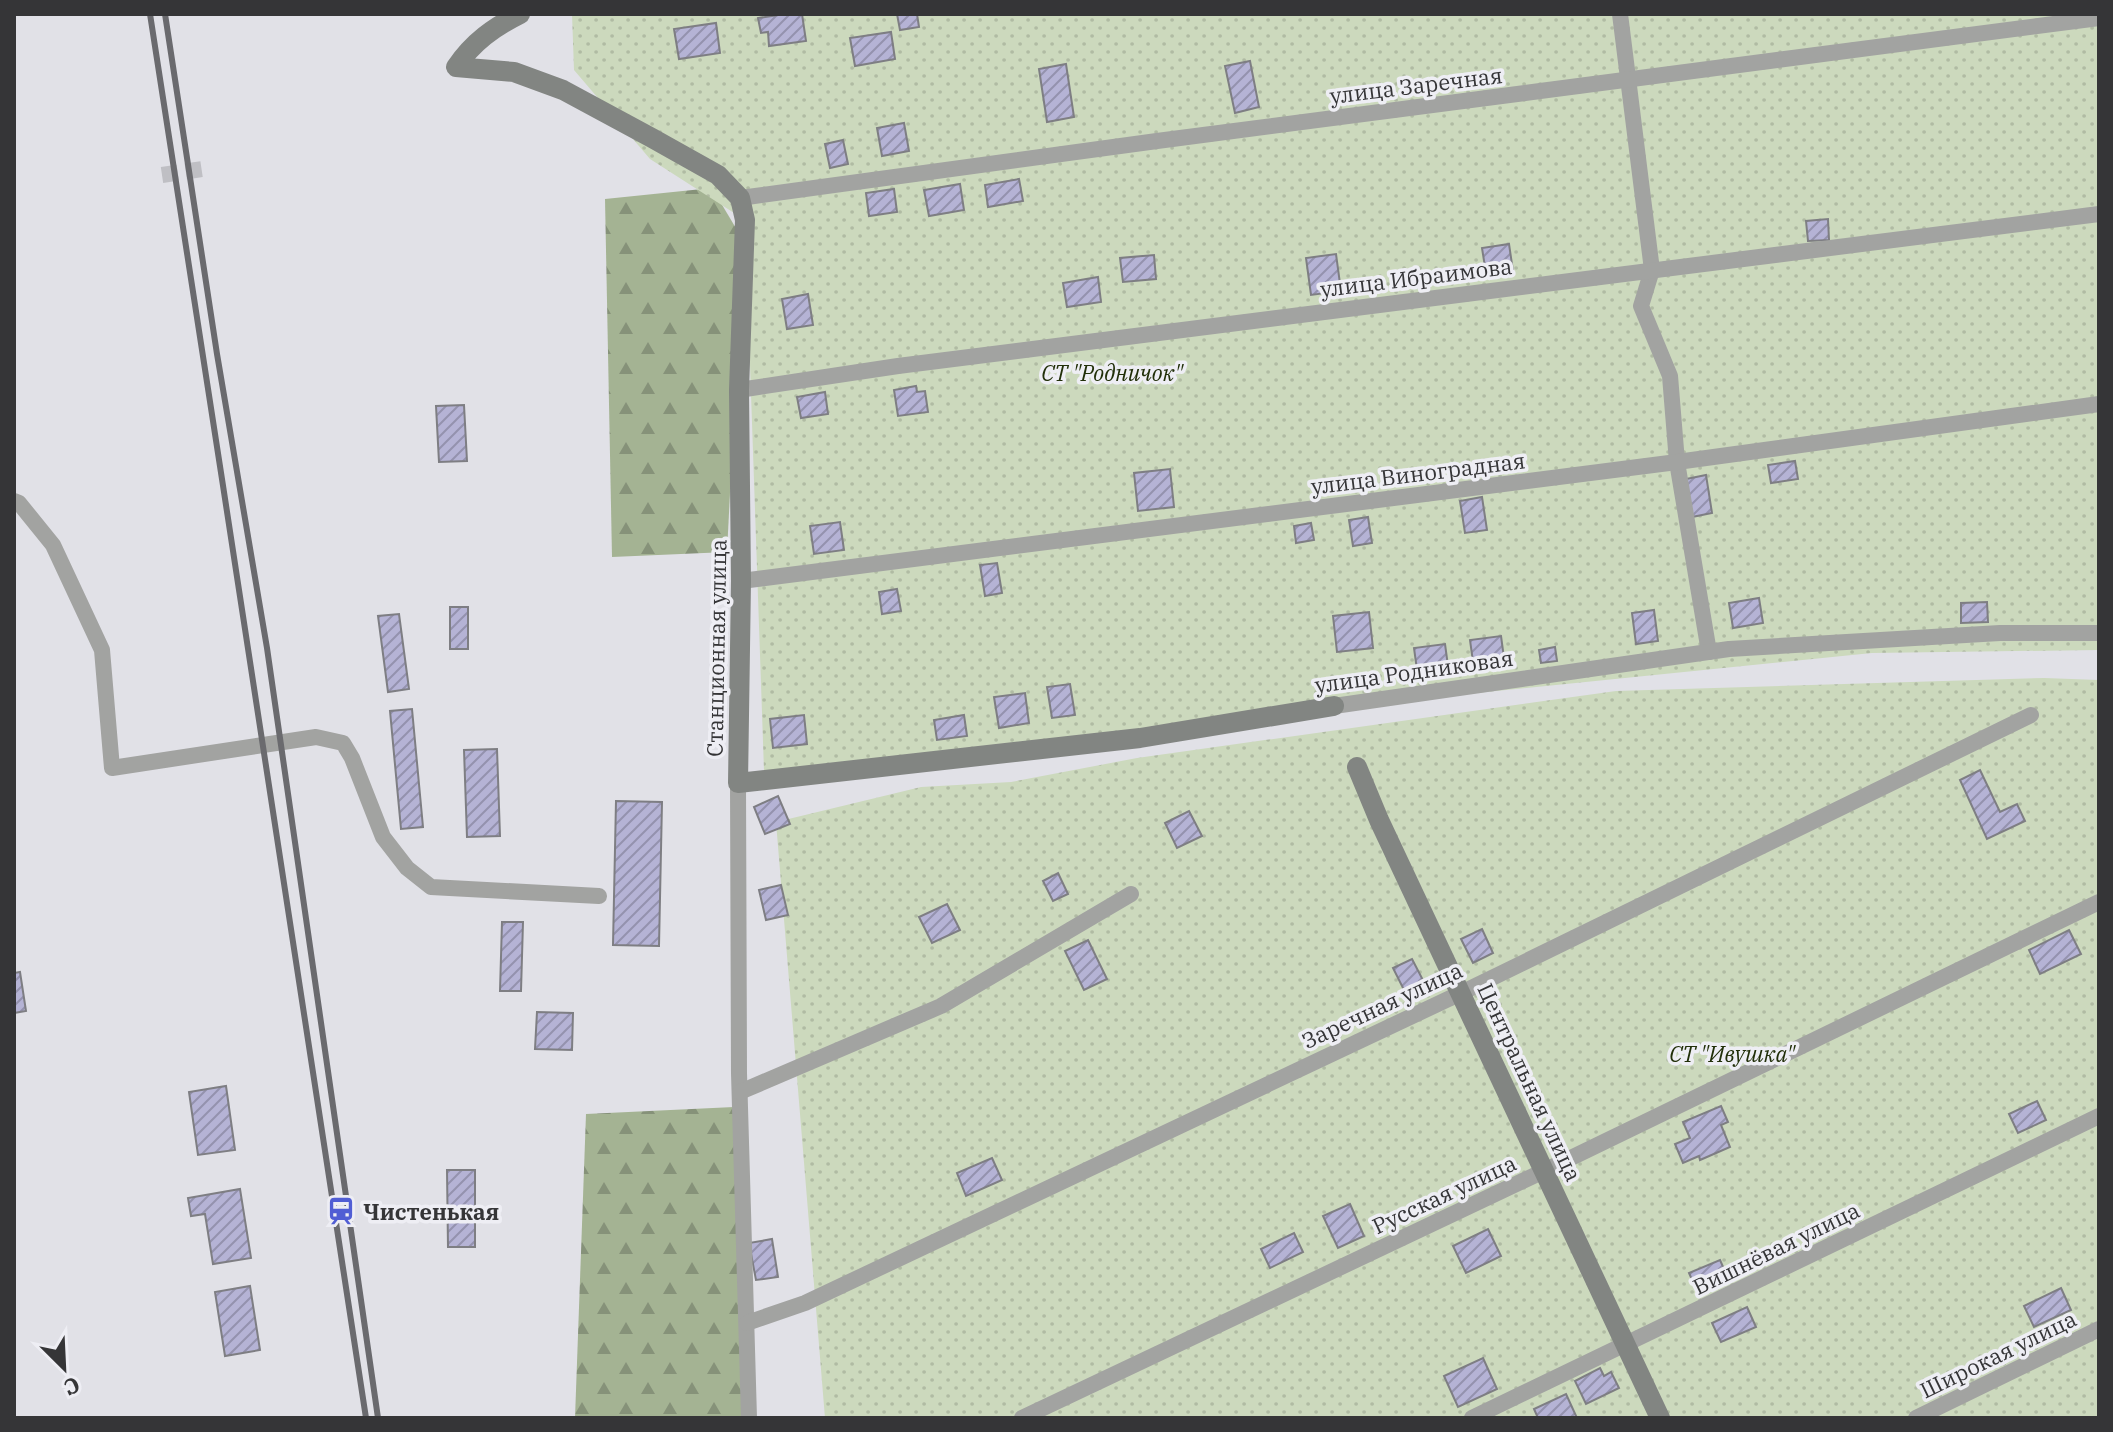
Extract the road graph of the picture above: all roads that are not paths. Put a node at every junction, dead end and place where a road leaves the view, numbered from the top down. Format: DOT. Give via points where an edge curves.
graph roads {
  1 [pos="520,14"];
  2 [pos="1620,14"];
  3 [pos="2099,18"];
  4 [pos="1627,80"];
  5 [pos="740,198"];
  6 [pos="2099,214"];
  7 [pos="1652,270"];
  8 [pos="739,390"];
  9 [pos="2099,404"];
  10 [pos="1677,462"];
  11 [pos="14,501"];
  12 [pos="741,581"];
  13 [pos="2099,633"];
  14 [pos="1709,652"];
  15 [pos="1334,706"];
  16 [pos="2031,715"];
  17 [pos="1357,767"];
  18 [pos="738,783"];
  19 [pos="1131,894"];
  20 [pos="599,896"];
  21 [pos="2099,902"];
  22 [pos="1461,993"];
  23 [pos="740,1092"];
  24 [pos="2099,1116"];
  25 [pos="1546,1170"];
  26 [pos="747,1323"];
  27 [pos="2099,1329"];
  28 [pos="1626,1346"];
  29 [pos="749,1418"];
  30 [pos="1022,1418"];
  31 [pos="1472,1418"];
  32 [pos="1660,1418"];
  33 [pos="1916,1418"];
  1 -- 5 [label="street" via="496,25 456,67 514,72 563,90 718,175"];
  2 -- 4 [label="street"];
  3 -- 4 [label="street, улица Заречная"];
  4 -- 5 [label="street, улица Заречная"];
  4 -- 7 [label="street"];
  5 -- 8 [label="street, Станционная улица" via="745,220"];
  6 -- 7 [label="street, улица Ибраимова"];
  7 -- 8 [label="street, улица Ибраимова"];
  7 -- 10 [label="street" via="1641,306 1670,376"];
  8 -- 12 [label="street, Станционная улица"];
  9 -- 10 [label="street, улица Виноградная"];
  10 -- 12 [label="street, улица Виноградная"];
  10 -- 14 [label="street"];
  11 -- 20 [label="street" via="53,545 102,650 112,768 316,737 343,743 383,837 407,868 431,887"];
  12 -- 18 [label="street, Станционная улица"];
  13 -- 14 [label="street, улица Родниковая" via="2000,633"];
  14 -- 15 [label="street, улица Родниковая"];
  15 -- 18 [label="street, улица Родниковая" via="1140,738"];
  16 -- 22 [label="street, Заречная улица"];
  17 -- 22 [label="street, Центральная улица"];
  18 -- 23 [label="street, Станционная улица"];
  19 -- 23 [label="street" via="941,1006"];
  21 -- 25 [label="street, Русская улица"];
  22 -- 25 [label="street, Центральная улица"];
  22 -- 26 [label="street, Заречная улица" via="805,1303"];
  23 -- 26 [label="street, Станционная улица"];
  24 -- 28 [label="street, Вишнёвая улица"];
  25 -- 28 [label="street, Центральная улица"];
  25 -- 30 [label="street, Русская улица"];
  26 -- 29 [label="street, Станционная улица"];
  27 -- 33 [label="street, Широкая улица"];
  28 -- 31 [label="street, Вишнёвая улица"];
  28 -- 32 [label="street, Центральная улица"];
}
